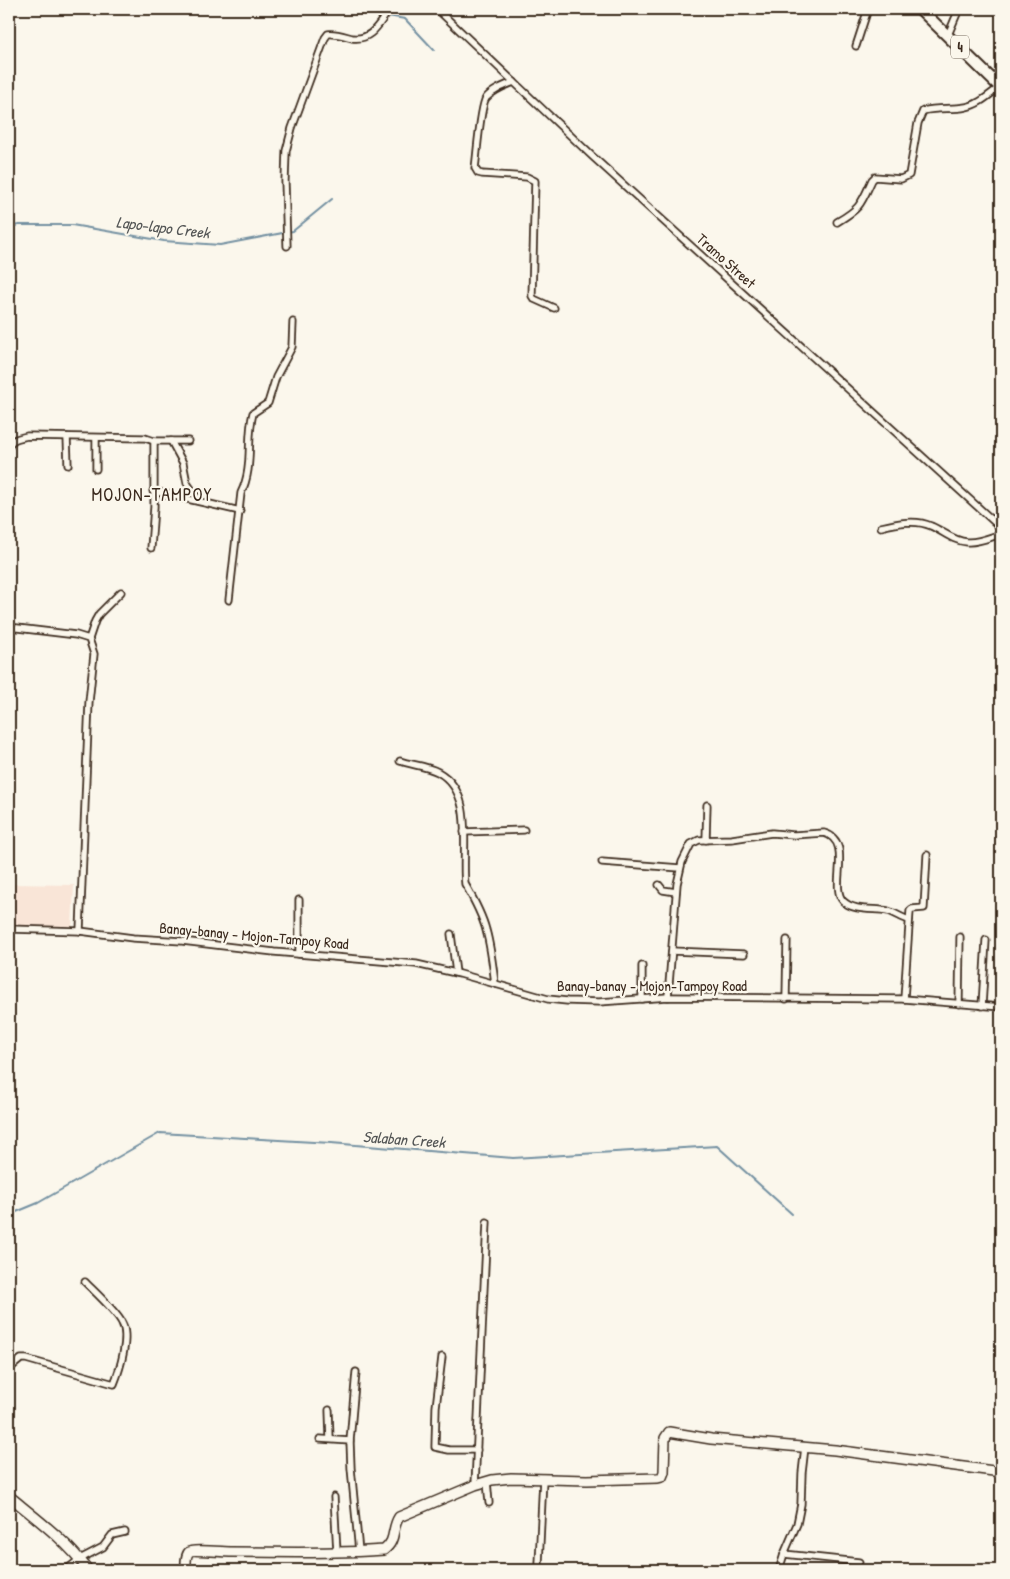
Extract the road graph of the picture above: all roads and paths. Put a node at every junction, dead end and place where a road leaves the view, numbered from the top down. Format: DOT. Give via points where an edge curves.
graph roads {
  1 [pos="390,9"];
  2 [pos="437,9"];
  3 [pos="868,9"];
  4 [pos="920,9"];
  5 [pos="959,9"];
  6 [pos="948,35"];
  7 [pos="856,46"];
  8 [pos="514,82"];
  9 [pos="1000,87"];
  10 [pos="837,222"];
  11 [pos="287,246"];
  12 [pos="554,308"];
  13 [pos="293,322"];
  14 [pos="67,437"];
  15 [pos="96,438"];
  16 [pos="154,441"];
  17 [pos="172,441"];
  18 [pos="188,441"];
  19 [pos="9,442"];
  20 [pos="68,465"];
  21 [pos="96,468"];
  22 [pos="153,491"];
  23 [pos="197,497"];
  24 [pos="240,511"];
  25 [pos="881,527"];
  26 [pos="1001,528"];
  27 [pos="1001,534"];
  28 [pos="151,548"];
  29 [pos="121,592"];
  30 [pos="229,600"];
  31 [pos="9,627"];
  32 [pos="89,639"];
  33 [pos="400,761"];
  34 [pos="707,805"];
  35 [pos="524,830"];
  36 [pos="464,832"];
  37 [pos="706,840"];
  38 [pos="927,855"];
  39 [pos="602,862"];
  40 [pos="680,868"];
  41 [pos="659,885"];
  42 [pos="676,892"];
  43 [pos="299,900"];
  44 [pos="909,920"];
  45 [pos="9,929"];
  46 [pos="80,931"];
  47 [pos="451,934"];
  48 [pos="960,938"];
  49 [pos="787,940"];
  50 [pos="986,940"];
  51 [pos="672,951"];
  52 [pos="299,954"];
  53 [pos="744,954"];
  54 [pos="642,966"];
  55 [pos="456,973"];
  56 [pos="496,984"];
  57 [pos="668,996"];
  58 [pos="642,999"];
  59 [pos="786,999"];
  60 [pos="904,999"];
  61 [pos="959,1004"];
  62 [pos="982,1006"];
  63 [pos="1001,1007"];
  64 [pos="487,1222"];
  65 [pos="85,1282"];
  66 [pos="442,1357"];
  67 [pos="9,1369"];
  68 [pos="356,1372"];
  69 [pos="329,1410"];
  70 [pos="320,1439"];
  71 [pos="330,1440"];
  72 [pos="350,1441"];
  73 [pos="805,1447"];
  74 [pos="477,1450"];
  75 [pos="1001,1472"];
  76 [pos="543,1478"];
  77 [pos="488,1481"];
  78 [pos="475,1485"];
  79 [pos="9,1496"];
  80 [pos="334,1498"];
  81 [pos="489,1503"];
  82 [pos="125,1532"];
  83 [pos="337,1552"];
  84 [pos="360,1552"];
  85 [pos="784,1554"];
  86 [pos="80,1559"];
  87 [pos="860,1562"];
  88 [pos="66,1570"];
  89 [pos="88,1570"];
  90 [pos="186,1570"];
  91 [pos="540,1570"];
  92 [pos="779,1570"];
  1 -- 11 [label="street" via="370,35 354,38 328,34 325,38 286,151"];
  2 -- 8 [label="street, Tramo Street"];
  3 -- 7 [label="street"];
  4 -- 6 [label="highway, 4"];
  5 -- 6 [label="street"];
  6 -- 9 [label="highway, 4"];
  8 -- 12 [label="street" via="486,98 475,168 482,174 527,177 535,181 532,296"];
  8 -- 26 [label="street, Tramo Street"];
  9 -- 10 [label="street" via="968,107 923,111 908,175 901,179 875,177 860,205"];
  13 -- 24 [label="street" via="292,347 276,377 268,403 254,413 252,420 247,482 241,494"];
  14 -- 15 [label="street"];
  14 -- 19 [label="street" via="27,436"];
  14 -- 20 [label="street"];
  15 -- 16 [label="street" via="145,438"];
  15 -- 21 [label="street"];
  16 -- 17 [label="street"];
  16 -- 22 [label="street"];
  17 -- 18 [label="street"];
  17 -- 23 [label="street" via="183,463 187,483"];
  22 -- 24 [label="street"];
  22 -- 28 [label="street"];
  24 -- 30 [label="street"];
  25 -- 27 [label="street" via="920,523 966,542"];
  29 -- 32 [label="street" via="95,621"];
  31 -- 32 [label="street" via="63,632"];
  32 -- 46 [label="street" via="94,654 89,702"];
  33 -- 36 [label="street" via="436,771 447,778 461,801"];
  34 -- 37 [label="street"];
  35 -- 36 [label="street"];
  36 -- 56 [label="street" via="465,884 486,927"];
  37 -- 40 [label="street" via="691,844"];
  37 -- 44 [label="street" via="772,833 829,834 838,846 839,893 844,902 853,907 887,911"];
  38 -- 44 [label="street" via="924,908 911,910"];
  39 -- 40 [label="street"];
  40 -- 42 [label="street"];
  41 -- 42 [label="street" via="663,890"];
  42 -- 51 [label="street"];
  43 -- 52 [label="street"];
  44 -- 60 [label="street"];
  45 -- 46 [label="street, Banay-banay - Mojon-Tampoy Road"];
  46 -- 52 [label="street, Banay-banay - Mojon-Tampoy Road"];
  47 -- 55 [label="street"];
  48 -- 61 [label="street"];
  49 -- 59 [label="street"];
  50 -- 62 [label="street"];
  51 -- 53 [label="street"];
  51 -- 57 [label="street"];
  52 -- 55 [label="street, Banay-banay - Mojon-Tampoy Road" via="416,964"];
  54 -- 58 [label="street"];
  55 -- 56 [label="street, Banay-banay - Mojon-Tampoy Road"];
  56 -- 58 [label="street, Banay-banay - Mojon-Tampoy Road" via="567,1001"];
  57 -- 58 [label="street, Banay-banay - Mojon-Tampoy Road"];
  57 -- 59 [label="street, Banay-banay - Mojon-Tampoy Road"];
  59 -- 60 [label="street, Banay-banay - Mojon-Tampoy Road"];
  60 -- 61 [label="street, Banay-banay - Mojon-Tampoy Road"];
  61 -- 62 [label="street, Banay-banay - Mojon-Tampoy Road"];
  62 -- 63 [label="street, Banay-banay - Mojon-Tampoy Road"];
  64 -- 74 [label="street"];
  65 -- 67 [label="street" via="123,1323 123,1354 114,1384 26,1359 19,1360"];
  66 -- 74 [label="street" via="436,1407 436,1447"];
  68 -- 72 [label="street"];
  69 -- 71 [label="street"];
  70 -- 71 [label="street"];
  71 -- 72 [label="street"];
  72 -- 84 [label="street"];
  73 -- 75 [label="street"];
  73 -- 76 [label="street" via="669,1432 665,1438 662,1477"];
  73 -- 85 [label="street" via="801,1504"];
  74 -- 78 [label="street"];
  76 -- 77 [label="street"];
  76 -- 91 [label="street"];
  77 -- 78 [label="street"];
  77 -- 81 [label="street"];
  78 -- 84 [label="street" via="399,1518 393,1540 384,1550"];
  79 -- 86 [label="street" via="56,1534"];
  80 -- 83 [label="street"];
  82 -- 86 [label="street" via="112,1535 103,1547"];
  83 -- 84 [label="street"];
  83 -- 90 [label="street" via="192,1550 187,1556"];
  85 -- 87 [label="street"];
  85 -- 92 [label="street"];
  86 -- 88 [label="street"];
  86 -- 89 [label="street"];
}
